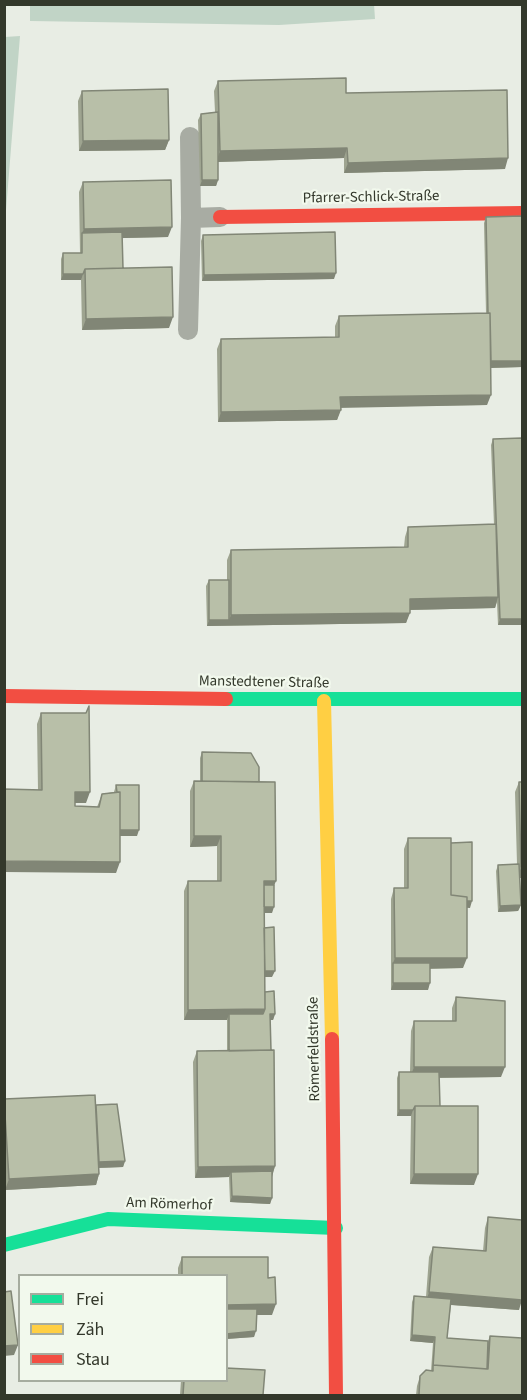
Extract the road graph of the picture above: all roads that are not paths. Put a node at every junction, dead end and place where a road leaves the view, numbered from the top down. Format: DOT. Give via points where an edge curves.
graph roads {
  1 [pos="190,137"];
  2 [pos="522,213"];
  3 [pos="219,217"];
  4 [pos="191,218"];
  5 [pos="188,330"];
  6 [pos="4,696"];
  7 [pos="522,699"];
  8 [pos="324,701"];
  9 [pos="336,1228"];
  10 [pos="4,1245"];
  11 [pos="336,1395"];
  1 -- 4 [label="lane"];
  2 -- 3 [label="street, Pfarrer-Schlick-Straße"];
  3 -- 4 [label="lane"];
  4 -- 5 [label="lane"];
  6 -- 8 [label="street, Manstedtener Straße"];
  7 -- 8 [label="street, Manstedtener Straße"];
  8 -- 9 [label="street, Römerfeldstraße"];
  9 -- 10 [label="street, Am Römerhof" via="108,1220"];
  9 -- 11 [label="street, Römerfeldstraße"];
}
